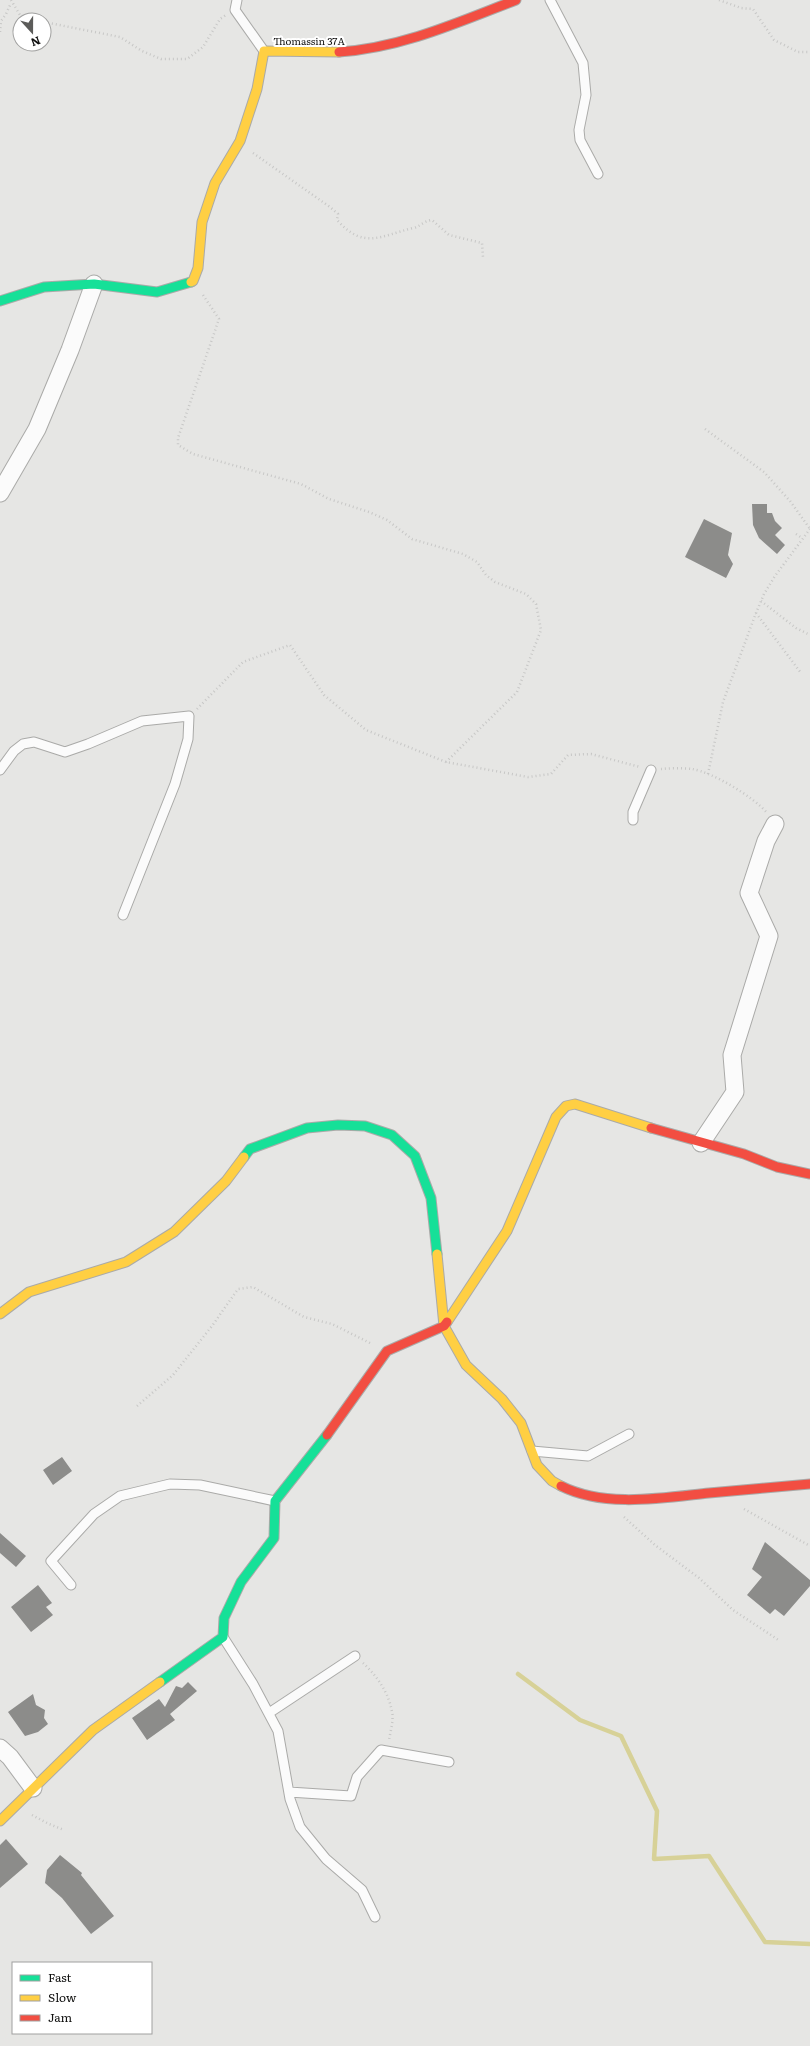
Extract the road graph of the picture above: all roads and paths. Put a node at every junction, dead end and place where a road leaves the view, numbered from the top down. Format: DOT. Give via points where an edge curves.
graph roads {
  1 [pos="237,0"];
  2 [pos="516,0"];
  3 [pos="550,0"];
  4 [pos="719,0"];
  5 [pos="11,1"];
  6 [pos="235,10"];
  7 [pos="18,12"];
  8 [pos="52,24"];
  9 [pos="0,32"];
  10 [pos="264,51"];
  11 [pos="810,52"];
  12 [pos="240,140"];
  13 [pos="598,174"];
  14 [pos="483,257"];
  15 [pos="193,281"];
  16 [pos="94,284"];
  17 [pos="0,301"];
  18 [pos="705,429"];
  19 [pos="0,494"];
  20 [pos="810,529"];
  21 [pos="796,534"];
  22 [pos="802,538"];
  23 [pos="761,600"];
  24 [pos="756,613"];
  25 [pos="810,635"];
  26 [pos="801,673"];
  27 [pos="189,716"];
  28 [pos="446,762"];
  29 [pos="0,770"];
  30 [pos="651,770"];
  31 [pos="708,774"];
  32 [pos="633,820"];
  33 [pos="776,824"];
  34 [pos="124,915"];
  35 [pos="701,1143"];
  36 [pos="810,1174"];
  37 [pos="0,1314"];
  38 [pos="444,1326"];
  39 [pos="387,1351"];
  40 [pos="137,1406"];
  41 [pos="629,1434"];
  42 [pos="531,1451"];
  43 [pos="810,1484"];
  44 [pos="611,1498"];
  45 [pos="275,1500"];
  46 [pos="740,1507"];
  47 [pos="810,1546"];
  48 [pos="71,1585"];
  49 [pos="222,1636"];
  50 [pos="780,1641"];
  51 [pos="355,1656"];
  52 [pos="269,1714"];
  53 [pos="0,1748"];
  54 [pos="396,1753"];
  55 [pos="449,1762"];
  56 [pos="33,1788"];
  57 [pos="289,1792"];
  58 [pos="19,1803"];
  59 [pos="0,1821"];
  60 [pos="64,1830"];
  61 [pos="375,1917"];
  1 -- 6 [label="lane"];
  2 -- 10 [label="street, Thomassin 37A" via="426,35 354,51"];
  3 -- 13 [label="lane" via="583,63 586,95 579,130 580,140"];
  4 -- 11 [label="path" via="741,8 753,9 774,40 798,52"];
  5 -- 7 [label="path"];
  5 -- 9 [label="path" via="1,21"];
  6 -- 8 [label="path" via="220,19 203,47 187,59 161,59 120,37"];
  6 -- 10 [label="lane"];
  10 -- 12 [label="street, Thomassin 37A" via="257,89"];
  12 -- 14 [label="path" via="248,150 330,207 338,214 337,220 343,227 362,239 385,237 432,220 449,235 482,243"];
  12 -- 15 [label="street, Thomassin 37A" via="215,183 202,222 198,268"];
  15 -- 16 [label="street" via="157,292"];
  15 -- 28 [label="path" via="219,319 178,438 178,446 193,454 301,484 329,499 369,512 387,520 412,539 463,554 478,562 486,575 495,582 526,594 536,604 541,630 517,692"];
  16 -- 17 [label="street" via="44,287"];
  16 -- 19 [label="street" via="37,429"];
  18 -- 20 [label="path" via="764,472 790,501"];
  20 -- 22 [label="path"];
  21 -- 22 [label="path"];
  22 -- 23 [label="path"];
  23 -- 24 [label="path"];
  23 -- 25 [label="path" via="796,628"];
  24 -- 26 [label="path"];
  24 -- 31 [label="path" via="723,702"];
  27 -- 28 [label="path" via="243,662 290,645 324,695 366,730"];
  27 -- 29 [label="lane" via="142,721 65,752 34,742 23,744 14,751"];
  27 -- 34 [label="lane" via="188,739 176,784"];
  28 -- 30 [label="path" via="528,777 551,774 568,755 591,754"];
  30 -- 31 [label="path" via="692,769"];
  30 -- 32 [label="lane" via="633,812"];
  31 -- 33 [label="path" via="759,804"];
  33 -- 35 [label="street" via="766,841 749,893 769,936 732,1055 735,1092"];
  35 -- 36 [label="street" via="744,1154 777,1167"];
  35 -- 38 [label="street" via="575,1104 566,1106 556,1117 507,1231"];
  37 -- 38 [label="street" via="29,1292 126,1262 174,1232 226,1181 250,1149 307,1128 338,1125 365,1126 392,1135 415,1156 431,1198"];
  38 -- 39 [label="street"];
  38 -- 42 [label="street" via="466,1365 502,1399 521,1423"];
  39 -- 40 [label="path" via="332,1324 304,1317 253,1287 238,1289 173,1375"];
  39 -- 45 [label="street" via="347,1409"];
  41 -- 42 [label="lane" via="588,1456"];
  42 -- 44 [label="street" via="537,1465 552,1481 574,1492"];
  43 -- 44 [label="street" via="649,1499"];
  44 -- 50 [label="path" via="627,1521 655,1545 699,1578 733,1610"];
  45 -- 48 [label="lane" via="200,1485 170,1484 120,1496 94,1514 51,1561"];
  45 -- 49 [label="street" via="274,1538 241,1582 224,1618"];
  46 -- 47 [label="path"];
  49 -- 52 [label="lane" via="254,1684"];
  49 -- 56 [label="street" via="93,1730"];
  51 -- 52 [label="lane"];
  51 -- 54 [label="path" via="374,1673 389,1700 393,1713 389,1743"];
  52 -- 57 [label="lane" via="278,1731"];
  53 -- 56 [label="street"];
  54 -- 55 [label="lane"];
  54 -- 57 [label="lane" via="381,1750 357,1777 351,1796"];
  56 -- 58 [label="street"];
  57 -- 61 [label="lane" via="300,1827 326,1859 362,1890"];
  58 -- 59 [label="street"];
  58 -- 60 [label="path" via="33,1815"];
}
